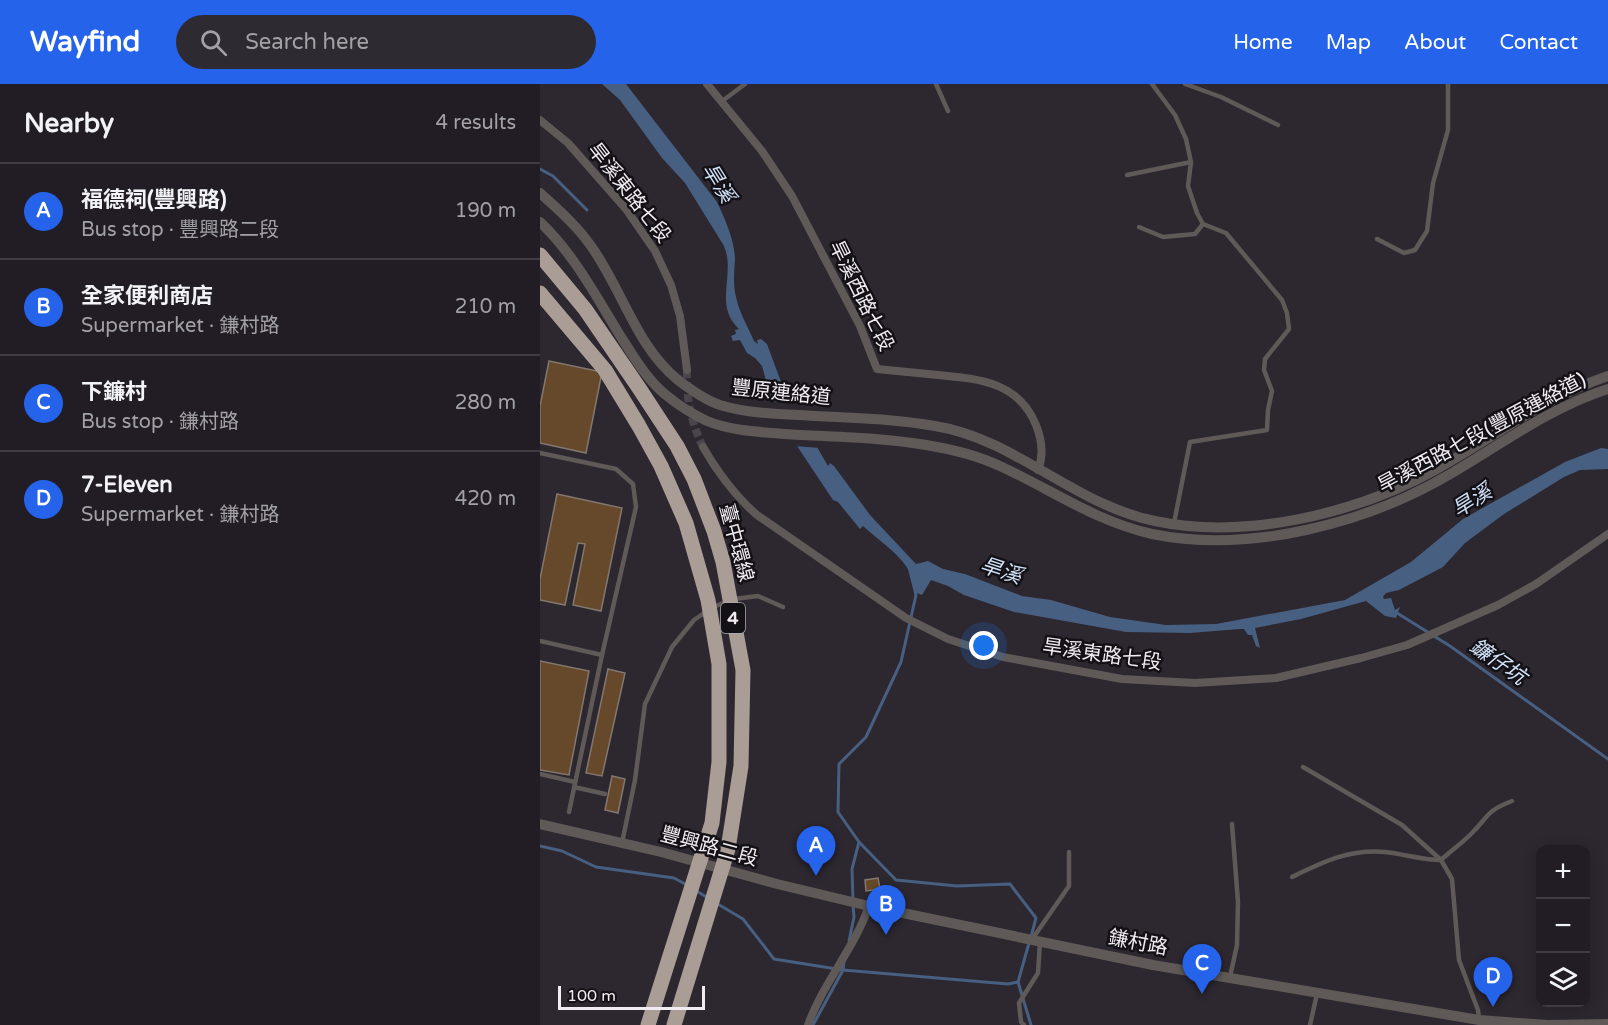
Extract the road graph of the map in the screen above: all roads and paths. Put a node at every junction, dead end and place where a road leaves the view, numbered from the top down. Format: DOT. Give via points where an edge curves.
graph roads {
  1 [pos="706,84"];
  2 [pos="745,84"];
  3 [pos="936,84"];
  4 [pos="1152,84"];
  5 [pos="1185,84"];
  6 [pos="1448,84"];
  7 [pos="721,102"];
  8 [pos="948,111"];
  9 [pos="540,120"];
  10 [pos="1278,125"];
  11 [pos="1191,162"];
  12 [pos="1127,175"];
  13 [pos="540,193"];
  14 [pos="540,222"];
  15 [pos="1203,224"];
  16 [pos="1139,227"];
  17 [pos="1377,239"];
  18 [pos="540,255"];
  19 [pos="540,293"];
  20 [pos="687,370"];
  21 [pos="1608,376"];
  22 [pos="1608,389"];
  23 [pos="703,447"];
  24 [pos="540,453"];
  25 [pos="1038,470"];
  26 [pos="1029,481"];
  27 [pos="1174,524"];
  28 [pos="1608,534"];
  29 [pos="783,607"];
  30 [pos="540,641"];
  31 [pos="602,655"];
  32 [pos="1303,767"];
  33 [pos="540,774"];
  34 [pos="574,785"];
  35 [pos="605,794"];
  36 [pos="1512,801"];
  37 [pos="568,812"];
  38 [pos="540,824"];
  39 [pos="1232,824"];
  40 [pos="622,843"];
  41 [pos="1069,852"];
  42 [pos="1441,860"];
  43 [pos="1292,877"];
  44 [pos="869,906"];
  45 [pos="1036,941"];
  46 [pos="1230,977"];
  47 [pos="1317,994"];
  48 [pos="1479,1020"];
  49 [pos="648,1025"];
  50 [pos="674,1025"];
  51 [pos="808,1025"];
  52 [pos="1024,1025"];
  53 [pos="1310,1025"];
  54 [pos="1608,1025"];
  1 -- 7 [label="street, 旱溪西路七段"];
  2 -- 7 [label="lane"];
  3 -- 8 [label="lane"];
  4 -- 11 [label="lane" via="1175,115"];
  5 -- 10 [label="lane"];
  6 -- 17 [label="lane" via="1448,130 1433,183 1426,231 1415,250 1404,253"];
  7 -- 25 [label="street, 旱溪西路七段" via="762,151 792,196 860,326 877,369 975,379 1006,390 1019,399 1037,428 1042,450"];
  9 -- 20 [label="street, 旱溪東路七段" via="568,143 626,209 655,251 680,316"];
  11 -- 12 [label="lane"];
  11 -- 15 [label="lane" via="1188,186"];
  13 -- 25 [label="street, 豐原連絡道" via="592,248 643,338 665,368 703,398 773,414 939,426 990,442"];
  14 -- 26 [label="street, 豐原連絡道" via="567,253 633,356 657,386 707,421 770,433 925,444 988,461"];
  15 -- 16 [label="lane" via="1195,234 1163,237"];
  15 -- 27 [label="lane" via="1226,233 1282,300 1289,329 1265,358 1264,370 1272,391 1267,430 1190,442"];
  18 -- 50 [label="highway, 臺中環線 / 4, bridge" via="585,309 677,446 694,479 723,562 741,659 741,766 728,849"];
  19 -- 49 [label="highway, 4, bridge" via="604,370 661,466 696,555 719,664 719,762 712,823"];
  21 -- 27 [label="street, 旱溪西路七段(豐原連絡道)" via="1555,398 1435,470 1355,504 1312,516 1251,525"];
  22 -- 26 [label="street, 旱溪西路七段(豐原連絡道)" via="1558,410 1416,493 1359,515 1284,534 1189,539 1150,534 1101,518"];
  23 -- 28 [label="street, 旱溪東路七段" via="723,480 757,515 906,618 948,639 1003,657 1122,679 1195,683 1276,678 1407,645 1498,605"];
  24 -- 31 [label="lane" via="616,470 633,484 636,507"];
  25 -- 27 [label="street, 旱溪西路七段(豐原連絡道)" via="1103,504 1141,518"];
  29 -- 40 [label="lane" via="758,596 736,598 694,620 672,647 645,704"];
  30 -- 31 [label="lane"];
  31 -- 34 [label="lane"];
  32 -- 42 [label="lane" via="1401,825"];
  33 -- 34 [label="lane"];
  34 -- 35 [label="lane"];
  34 -- 37 [label="lane"];
  36 -- 42 [label="lane" via="1487,814"];
  38 -- 40 [label="street, 豐興路二段"];
  39 -- 46 [label="lane" via="1238,902 1237,945"];
  40 -- 44 [label="street, 豐興路二段"];
  41 -- 45 [label="lane" via="1069,886"];
  42 -- 43 [label="lane" via="1385,852 1359,853 1329,859"];
  42 -- 48 [label="lane" via="1452,879 1459,960"];
  44 -- 45 [label="street, 鎌村路"];
  44 -- 51 [label="street" via="861,930"];
  45 -- 46 [label="street, 鎌村路"];
  45 -- 52 [label="lane" via="1038,973 1019,1004"];
  46 -- 47 [label="street, 鎌村路"];
  47 -- 48 [label="street, 鎌村路"];
  47 -- 53 [label="lane"];
  48 -- 54 [label="street, 鎌村路"];
}
